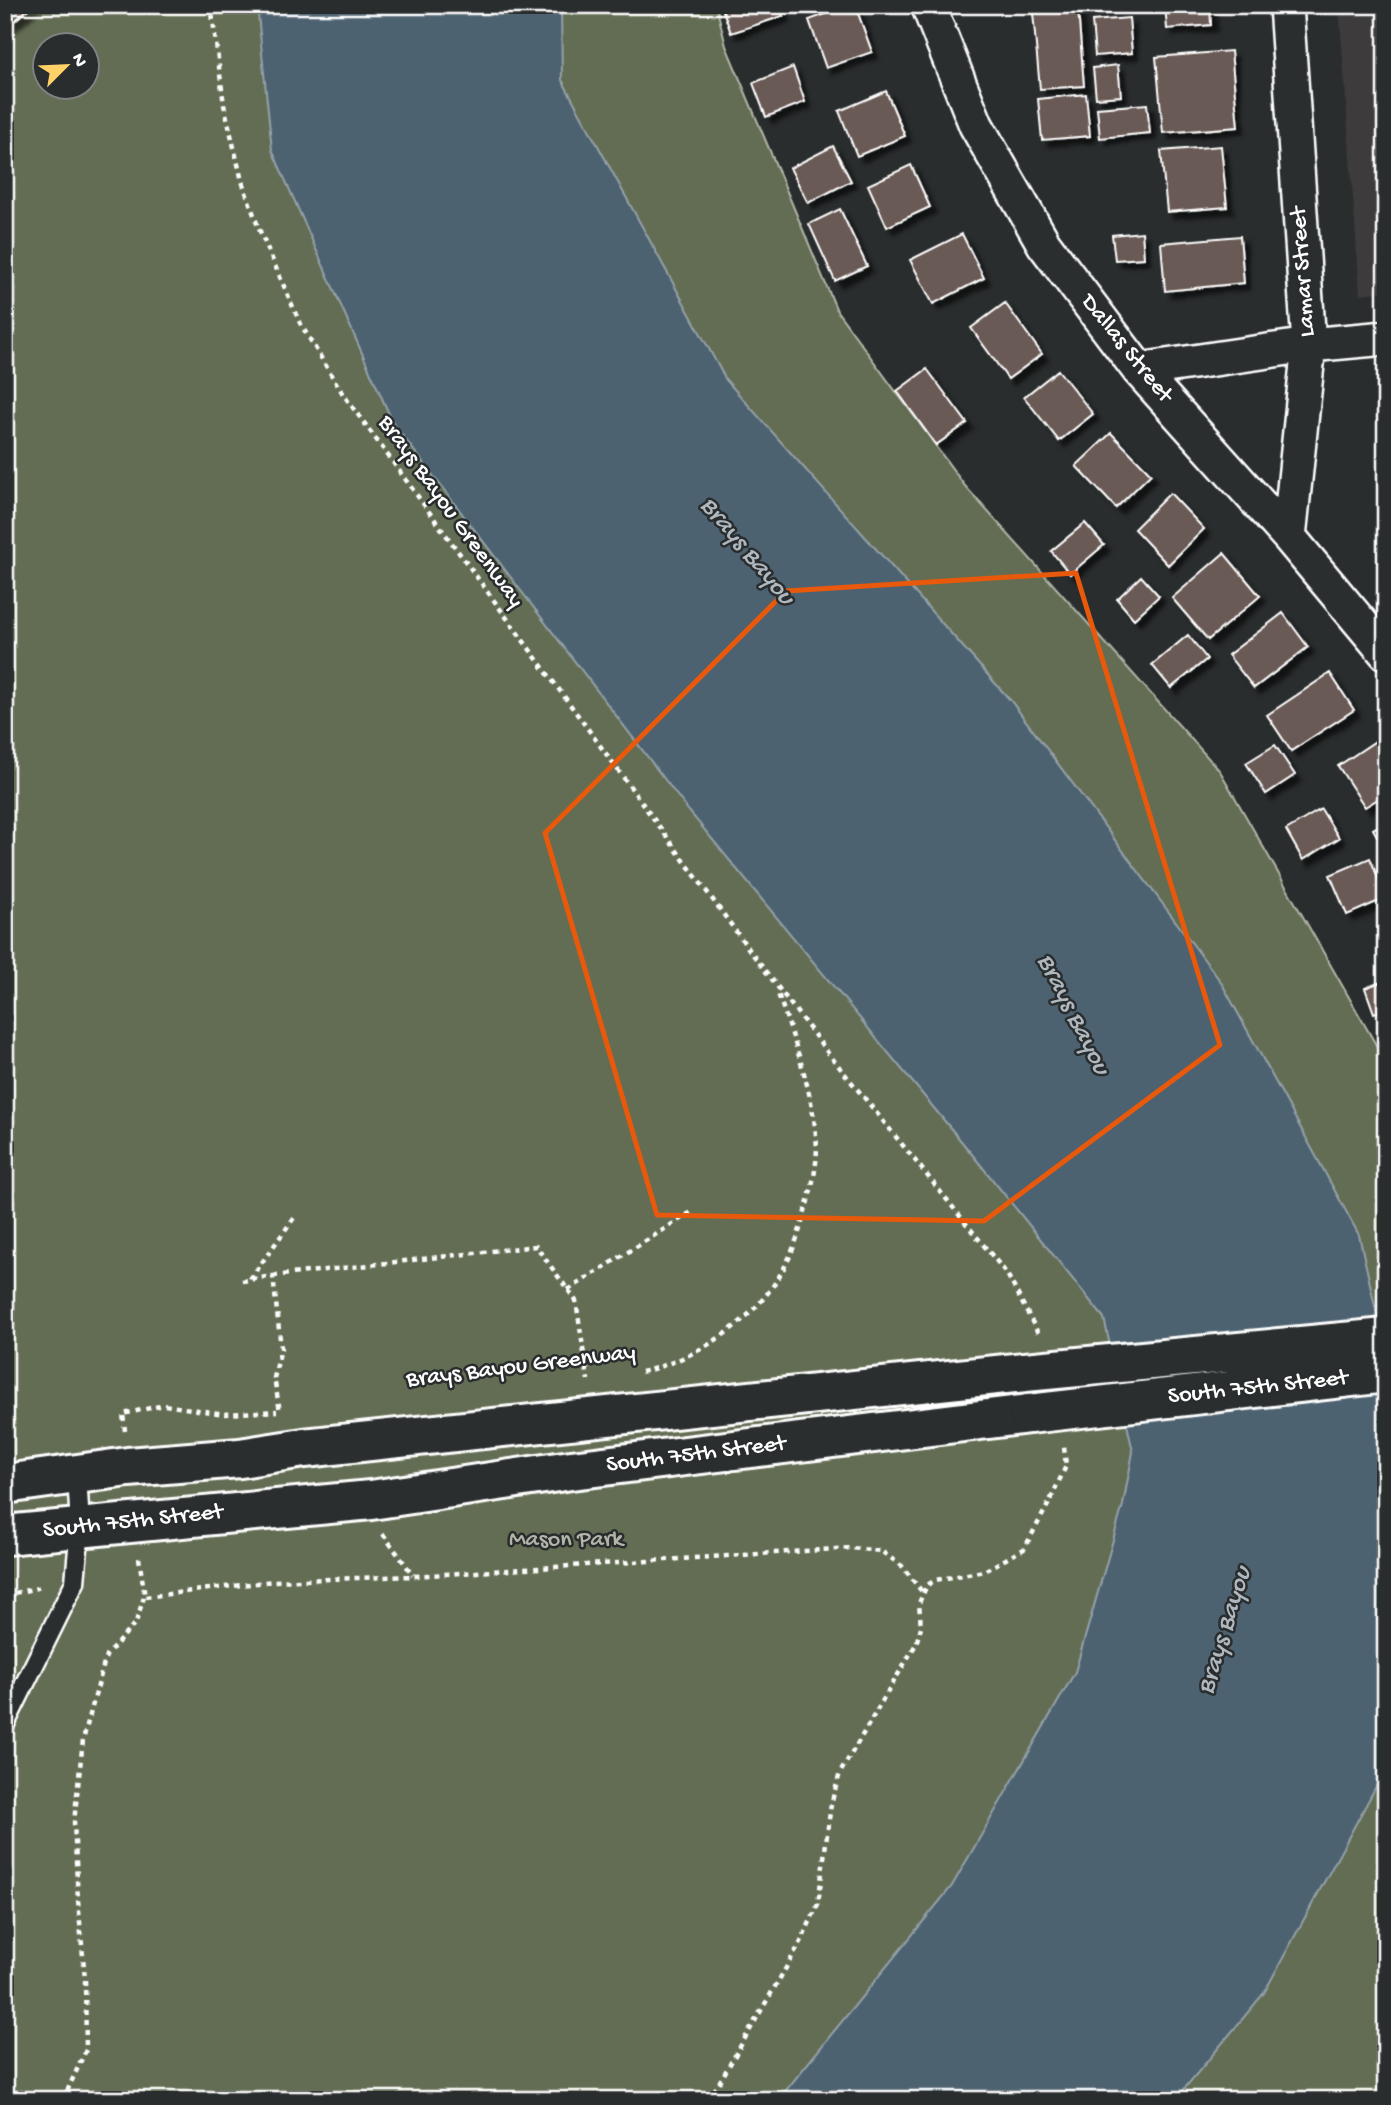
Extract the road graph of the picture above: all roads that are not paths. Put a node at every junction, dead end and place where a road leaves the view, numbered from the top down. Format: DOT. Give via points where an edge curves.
graph roads {
  1 [pos="928,5"];
  2 [pos="1286,5"];
  3 [pos="1386,338"];
  4 [pos="1309,345"];
  5 [pos="1139,370"];
  6 [pos="1289,537"];
  7 [pos="1386,653"];
  8 [pos="1386,1338"];
  9 [pos="1386,1373"];
  10 [pos="76,1474"];
  11 [pos="5,1484"];
  12 [pos="80,1527"];
  13 [pos="5,1535"];
  14 [pos="5,1724"];
  1 -- 5 [label="street, Dallas Street" via="976,125 1044,244"];
  2 -- 4 [label="street, Lamar Street"];
  3 -- 4 [label="street"];
  4 -- 5 [label="street"];
  4 -- 6 [label="street, Lamar Street"];
  5 -- 6 [label="street, Dallas Street"];
  6 -- 7 [label="street, Dallas Street"];
  8 -- 10 [label="main road, South 75th Street, bridge" via="1034,1356 570,1419"];
  9 -- 12 [label="main road, South 75th Street, bridge" via="584,1468 371,1500"];
  10 -- 11 [label="main road, South 75th Street"];
  10 -- 12 [label="lane"];
  12 -- 13 [label="main road, South 75th Street"];
  12 -- 14 [label="lane" via="75,1582"];
}
